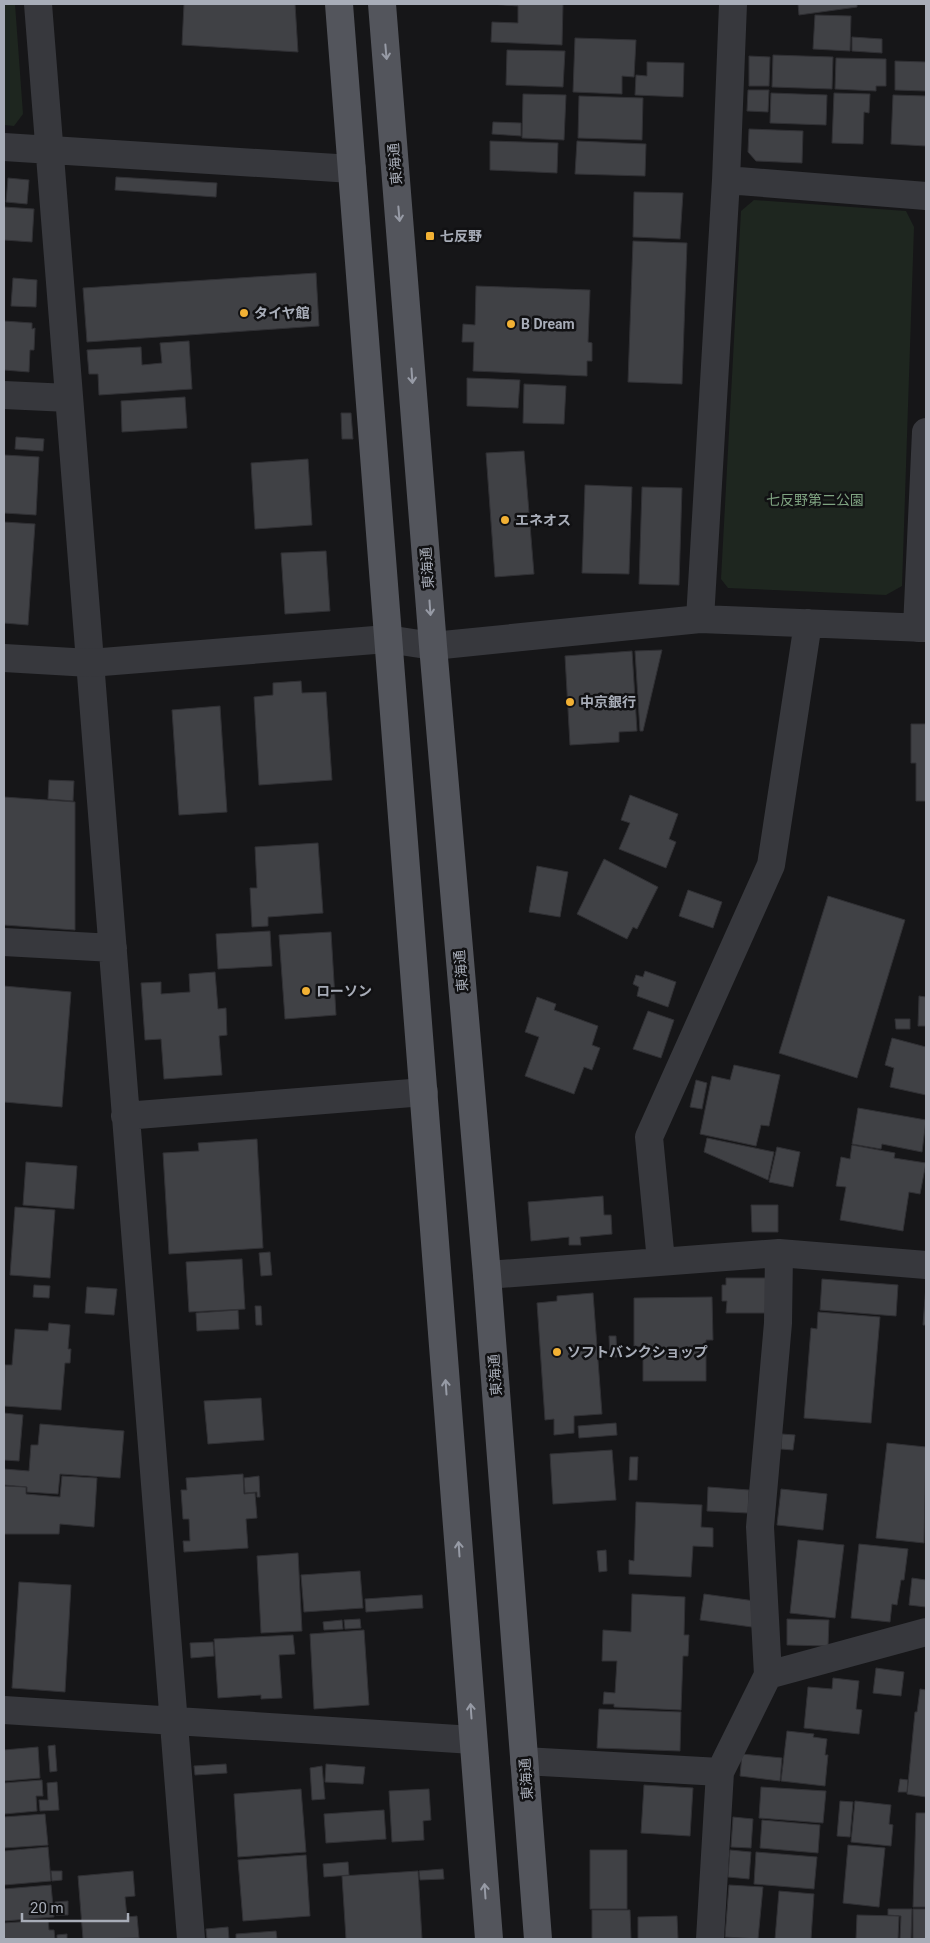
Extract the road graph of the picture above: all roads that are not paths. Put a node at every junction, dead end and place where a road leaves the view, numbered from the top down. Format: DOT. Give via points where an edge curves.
graph roads {
  1 [pos="38,4"];
  2 [pos="339,4"];
  3 [pos="382,4"];
  4 [pos="733,4"];
  5 [pos="4,148"];
  6 [pos="49,150"];
  7 [pos="352,169"];
  8 [pos="726,180"];
  9 [pos="926,196"];
  10 [pos="4,395"];
  11 [pos="69,398"];
  12 [pos="926,432"];
  13 [pos="700,619"];
  14 [pos="808,623"];
  15 [pos="922,628"];
  16 [pos="387,639"];
  17 [pos="433,646"];
  18 [pos="4,658"];
  19 [pos="90,663"];
  20 [pos="4,942"];
  21 [pos="113,948"];
  22 [pos="424,1092"];
  23 [pos="126,1116"];
  24 [pos="779,1253"];
  25 [pos="661,1262"];
  26 [pos="926,1265"];
  27 [pos="487,1275"];
  28 [pos="926,1632"];
  29 [pos="768,1675"];
  30 [pos="4,1710"];
  31 [pos="174,1721"];
  32 [pos="474,1740"];
  33 [pos="524,1761"];
  34 [pos="720,1772"];
  35 [pos="190,1939"];
  36 [pos="489,1939"];
  37 [pos="538,1939"];
  38 [pos="710,1939"];
  1 -- 6 [label="street"];
  2 -- 7 [label="main road"];
  3 -- 17 [label="main road, 東海通, one-way"];
  4 -- 8 [label="street"];
  5 -- 6 [label="street"];
  6 -- 7 [label="street"];
  6 -- 11 [label="street"];
  7 -- 16 [label="main road"];
  8 -- 9 [label="street"];
  8 -- 13 [label="street"];
  10 -- 11 [label="street"];
  11 -- 19 [label="street"];
  12 -- 15 [label="street"];
  13 -- 14 [label="street"];
  13 -- 17 [label="street"];
  14 -- 15 [label="street"];
  14 -- 25 [label="street" via="771,865 649,1137"];
  16 -- 17 [label="street"];
  16 -- 19 [label="street"];
  16 -- 22 [label="main road"];
  17 -- 27 [label="main road, 東海通"];
  18 -- 19 [label="street"];
  19 -- 21 [label="street"];
  20 -- 21 [label="street"];
  21 -- 23 [label="street"];
  22 -- 23 [label="street"];
  32 -- 22 [label="main road, one-way"];
  23 -- 31 [label="street"];
  24 -- 25 [label="street"];
  24 -- 26 [label="street"];
  24 -- 29 [label="street" via="778,1323 760,1527"];
  25 -- 27 [label="street"];
  27 -- 33 [label="main road, 東海通"];
  28 -- 29 [label="street"];
  29 -- 34 [label="street"];
  30 -- 31 [label="street"];
  31 -- 32 [label="street"];
  31 -- 35 [label="street"];
  36 -- 32 [label="main road, one-way"];
  33 -- 34 [label="street"];
  33 -- 37 [label="main road, 東海通"];
  34 -- 38 [label="street"];
}
